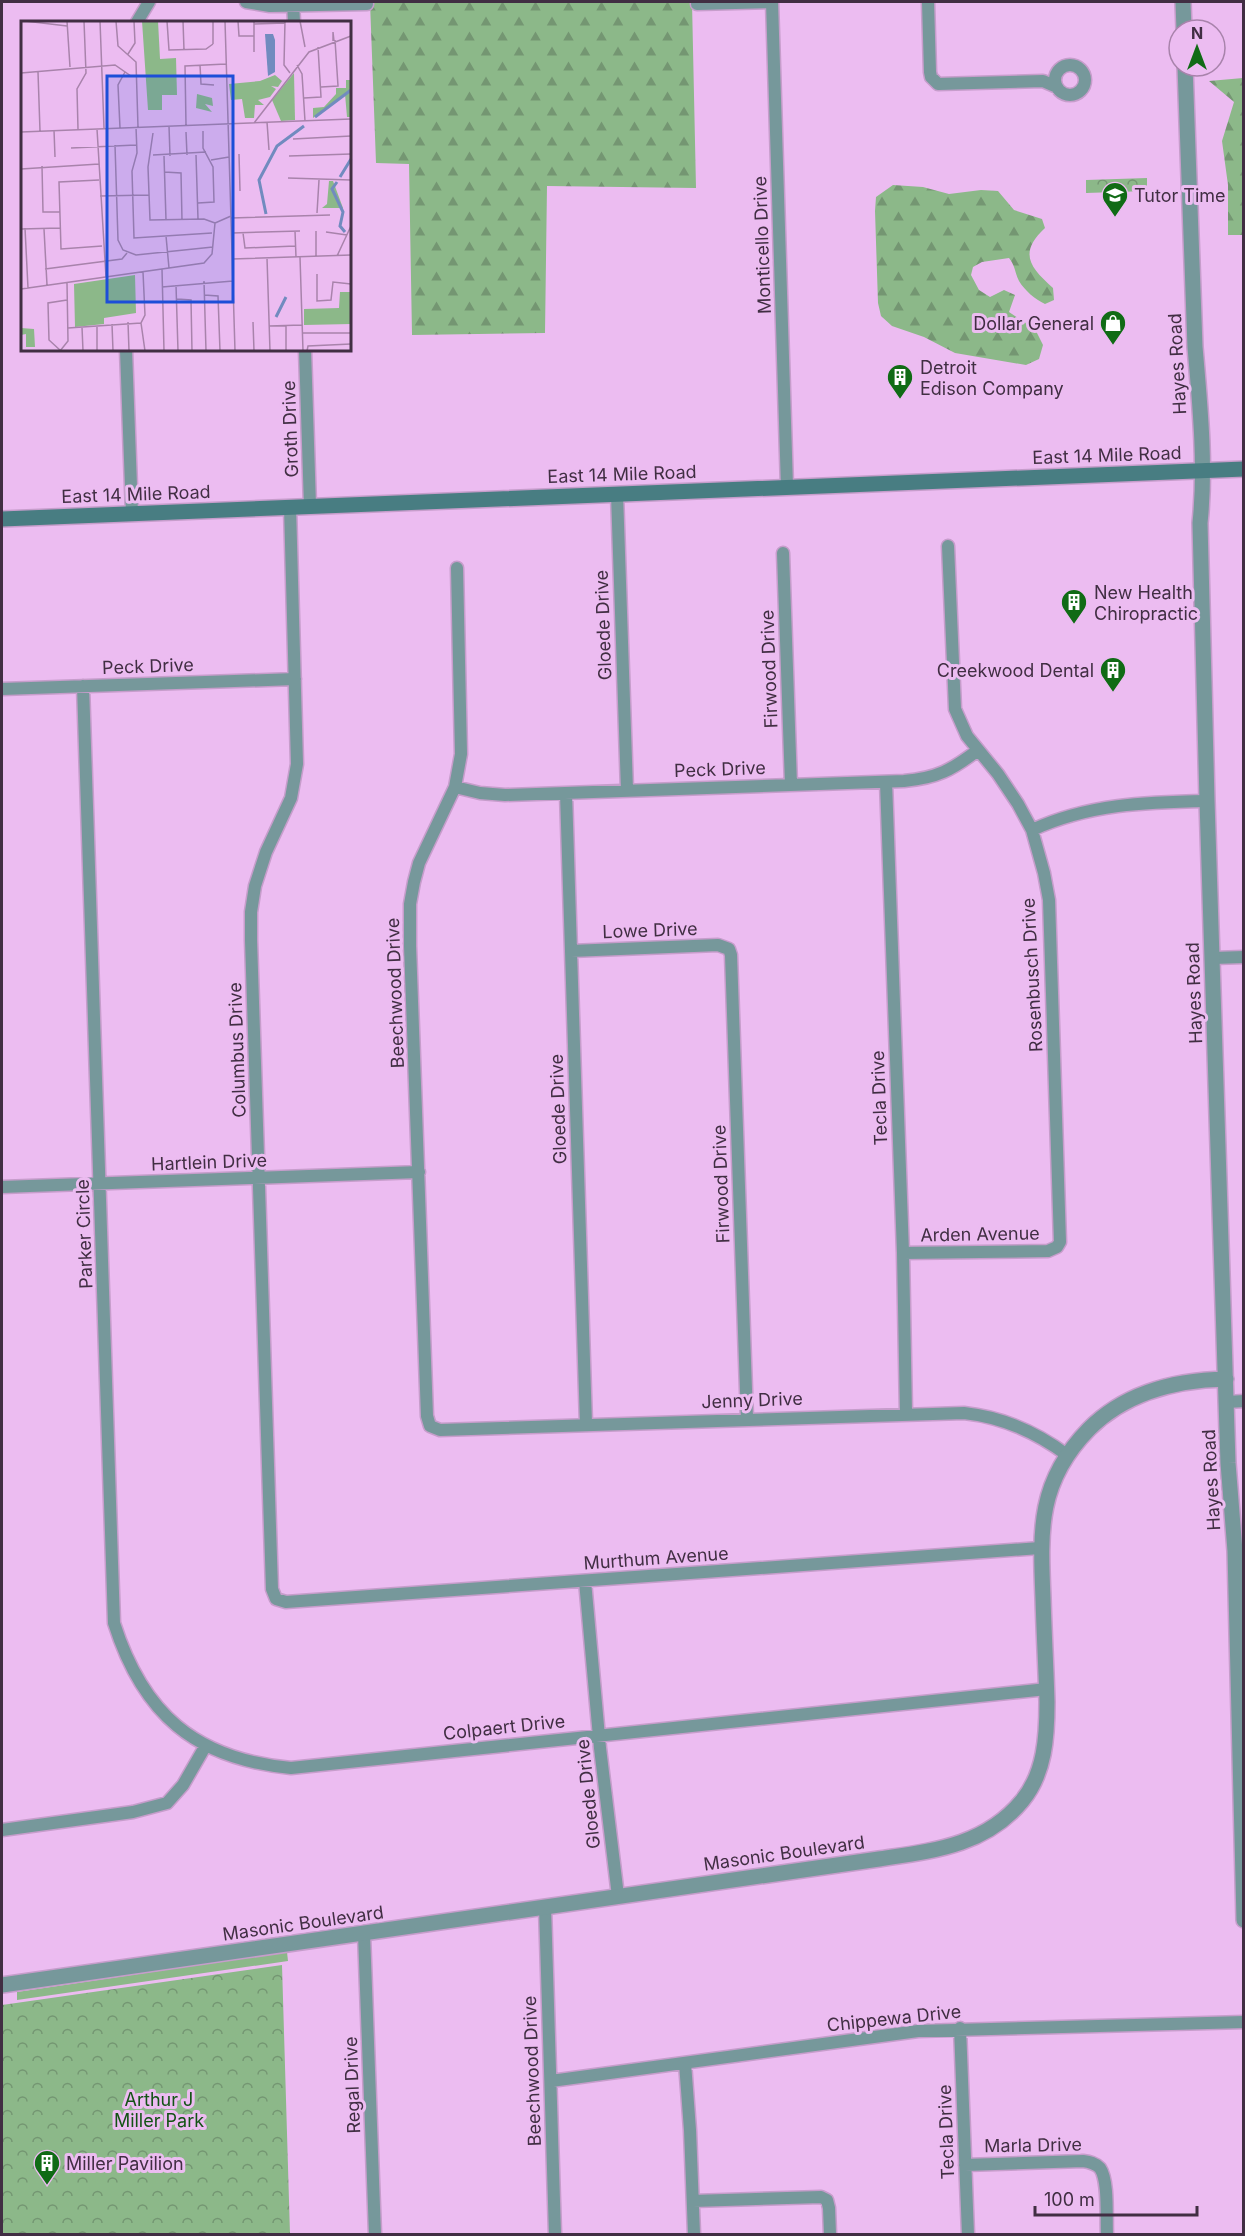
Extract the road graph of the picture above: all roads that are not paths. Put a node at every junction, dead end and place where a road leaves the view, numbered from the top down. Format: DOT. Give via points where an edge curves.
graph roads {
  1 [pos="149,2"];
  2 [pos="246,2"];
  3 [pos="772,2"];
  4 [pos="928,2"];
  5 [pos="1183,2"];
  6 [pos="293,3"];
  7 [pos="367,4"];
  8 [pos="697,4"];
  9 [pos="1184,18"];
  10 [pos="138,21"];
  11 [pos="294,21"];
  12 [pos="1057,73"];
  13 [pos="1185,78"];
  14 [pos="1043,81"];
  15 [pos="1057,87"];
  16 [pos="126,351"];
  17 [pos="305,351"];
  18 [pos="1244,469"];
  19 [pos="1201,471"];
  20 [pos="787,487"];
  21 [pos="616,494"];
  22 [pos="290,507"];
  23 [pos="310,507"];
  24 [pos="132,514"];
  25 [pos="2,519"];
  26 [pos="948,546"];
  27 [pos="783,553"];
  28 [pos="458,568"];
  29 [pos="295,679"];
  30 [pos="84,686"];
  31 [pos="2,689"];
  32 [pos="978,750"];
  33 [pos="886,782"];
  34 [pos="791,785"];
  35 [pos="455,787"];
  36 [pos="627,790"];
  37 [pos="566,793"];
  38 [pos="1207,801"];
  39 [pos="1032,830"];
  40 [pos="729,949"];
  41 [pos="571,951"];
  42 [pos="1244,957"];
  43 [pos="1213,958"];
  44 [pos="418,1172"];
  45 [pos="259,1178"];
  46 [pos="100,1184"];
  47 [pos="2,1187"];
  48 [pos="1057,1247"];
  49 [pos="903,1253"];
  50 [pos="1226,1379"];
  51 [pos="1244,1401"];
  52 [pos="1227,1402"];
  53 [pos="906,1413"];
  54 [pos="747,1419"];
  55 [pos="586,1424"];
  56 [pos="430,1426"];
  57 [pos="1067,1455"];
  58 [pos="1040,1548"];
  59 [pos="1239,1551"];
  60 [pos="585,1581"];
  61 [pos="276,1599"];
  62 [pos="1047,1689"];
  63 [pos="599,1735"];
  64 [pos="206,1745"];
  65 [pos="1243,1806"];
  66 [pos="2,1830"];
  67 [pos="618,1896"];
  68 [pos="545,1907"];
  69 [pos="1244,1920"];
  70 [pos="364,1934"];
  71 [pos="2,1984"];
  72 [pos="1244,2022"];
  73 [pos="960,2028"];
  74 [pos="685,2063"];
  75 [pos="551,2081"];
  76 [pos="965,2165"];
  77 [pos="693,2201"];
  78 [pos="375,2235"];
  79 [pos="555,2235"];
  80 [pos="694,2235"];
  81 [pos="830,2235"];
  82 [pos="968,2235"];
  83 [pos="1107,2235"];
  1 -- 10 [label="street"];
  2 -- 6 [label="street" via="270,6"];
  3 -- 8 [label="street"];
  3 -- 20 [label="street, Monticello Drive"];
  4 -- 14 [label="street" via="930,72 938,84"];
  5 -- 9 [label="street"];
  6 -- 7 [label="street"];
  6 -- 11 [label="street"];
  12 -- 14 [label="street"];
  12 -- 15 [label="street"];
  12 -- 15 [label="street" via="1065,66 1074,66 1082,71 1085,80 1082,89 1074,94 1065,94"];
  13 -- 19 [label="street, Hayes Road"];
  14 -- 15 [label="street"];
  16 -- 24 [label="street"];
  17 -- 23 [label="street, Groth Drive"];
  18 -- 19 [label="main road, East 14 Mile Road"];
  19 -- 20 [label="main road, East 14 Mile Road"];
  19 -- 38 [label="street, Hayes Road"];
  20 -- 21 [label="main road, East 14 Mile Road"];
  21 -- 23 [label="main road, East 14 Mile Road"];
  21 -- 36 [label="street, Gloede Drive"];
  22 -- 23 [label="main road, East 14 Mile Road"];
  22 -- 24 [label="main road, East 14 Mile Road"];
  22 -- 29 [label="street, Columbus Drive"];
  24 -- 25 [label="main road, East 14 Mile Road"];
  26 -- 32 [label="street, Rosenbusch Drive" via="955,709 962,728"];
  27 -- 34 [label="street, Firwood Drive"];
  28 -- 35 [label="street, Beechwood Drive" via="461,754"];
  29 -- 30 [label="street, Peck Drive"];
  29 -- 45 [label="street, Columbus Drive" via="294,784 261,866 251,912"];
  30 -- 31 [label="street, Peck Drive"];
  30 -- 46 [label="street, Parker Circle"];
  32 -- 33 [label="street, Peck Drive" via="943,774"];
  32 -- 39 [label="street, Rosenbusch Drive" via="998,774"];
  33 -- 34 [label="street, Peck Drive"];
  33 -- 49 [label="street, Tecla Drive"];
  34 -- 36 [label="street, Peck Drive"];
  35 -- 37 [label="street, Peck Drive" via="505,795"];
  35 -- 44 [label="street, Beechwood Drive" via="419,863 410,904"];
  36 -- 37 [label="street, Peck Drive"];
  37 -- 41 [label="street, Gloede Drive"];
  38 -- 39 [label="street" via="1111,806 1072,814"];
  38 -- 43 [label="street, Hayes Road"];
  39 -- 48 [label="street, Rosenbusch Drive" via="1049,900 1060,1237"];
  40 -- 41 [label="street, Lowe Drive" via="718,945"];
  40 -- 54 [label="street, Firwood Drive"];
  41 -- 55 [label="street, Gloede Drive"];
  42 -- 43 [label="street"];
  43 -- 50 [label="street, Hayes Road"];
  44 -- 45 [label="street, Hartlein Drive"];
  44 -- 56 [label="street, Beechwood Drive"];
  45 -- 46 [label="street, Hartlein Drive"];
  45 -- 61 [label="street, Columbus Drive" via="272,1589"];
  46 -- 47 [label="street, Hartlein Drive"];
  46 -- 64 [label="street, Parker Circle" via="114,1623 124,1653 151,1700 186,1733"];
  48 -- 49 [label="street, Arden Avenue" via="1048,1251"];
  49 -- 53 [label="street, Tecla Drive"];
  50 -- 52 [label="street, Hayes Road"];
  50 -- 57 [label="street, Masonic Boulevard" via="1180,1382 1134,1397 1109,1412"];
  51 -- 52 [label="street"];
  52 -- 59 [label="street, Hayes Road"];
  53 -- 54 [label="street, Jenny Drive"];
  53 -- 57 [label="street, Jenny Drive" via="964,1413 996,1419 1041,1438"];
  54 -- 55 [label="street, Jenny Drive"];
  55 -- 56 [label="street, Jenny Drive" via="440,1430"];
  57 -- 58 [label="street, Masonic Boulevard" via="1046,1503"];
  58 -- 60 [label="street, Murthum Avenue"];
  58 -- 62 [label="street, Masonic Boulevard"];
  59 -- 65 [label="street, Hayes Road"];
  60 -- 61 [label="street, Murthum Avenue" via="286,1602"];
  60 -- 63 [label="street, Gloede Drive"];
  62 -- 63 [label="street, Colpaert Drive"];
  62 -- 67 [label="street, Masonic Boulevard" via="1046,1746 1036,1778 1012,1812 975,1839 934,1851"];
  63 -- 64 [label="street, Colpaert Drive" via="291,1768 250,1762"];
  63 -- 67 [label="street, Gloede Drive"];
  64 -- 66 [label="street" via="183,1785 167,1803 133,1812"];
  65 -- 69 [label="street, Hayes Road"];
  67 -- 68 [label="street, Masonic Boulevard"];
  68 -- 70 [label="street, Masonic Boulevard"];
  68 -- 75 [label="street, Beechwood Drive"];
  70 -- 71 [label="street, Masonic Boulevard"];
  70 -- 78 [label="street, Regal Drive"];
  72 -- 73 [label="street, Chippewa Drive"];
  73 -- 74 [label="street, Chippewa Drive"];
  73 -- 76 [label="street, Tecla Drive"];
  74 -- 75 [label="street, Chippewa Drive"];
  74 -- 77 [label="street"];
  75 -- 79 [label="street, Beechwood Drive"];
  76 -- 82 [label="street, Tecla Drive"];
  76 -- 83 [label="street, Marla Drive" via="1093,2163 1104,2177"];
  77 -- 80 [label="street"];
  77 -- 81 [label="street" via="821,2197 827,2200 829,2208"];
}
